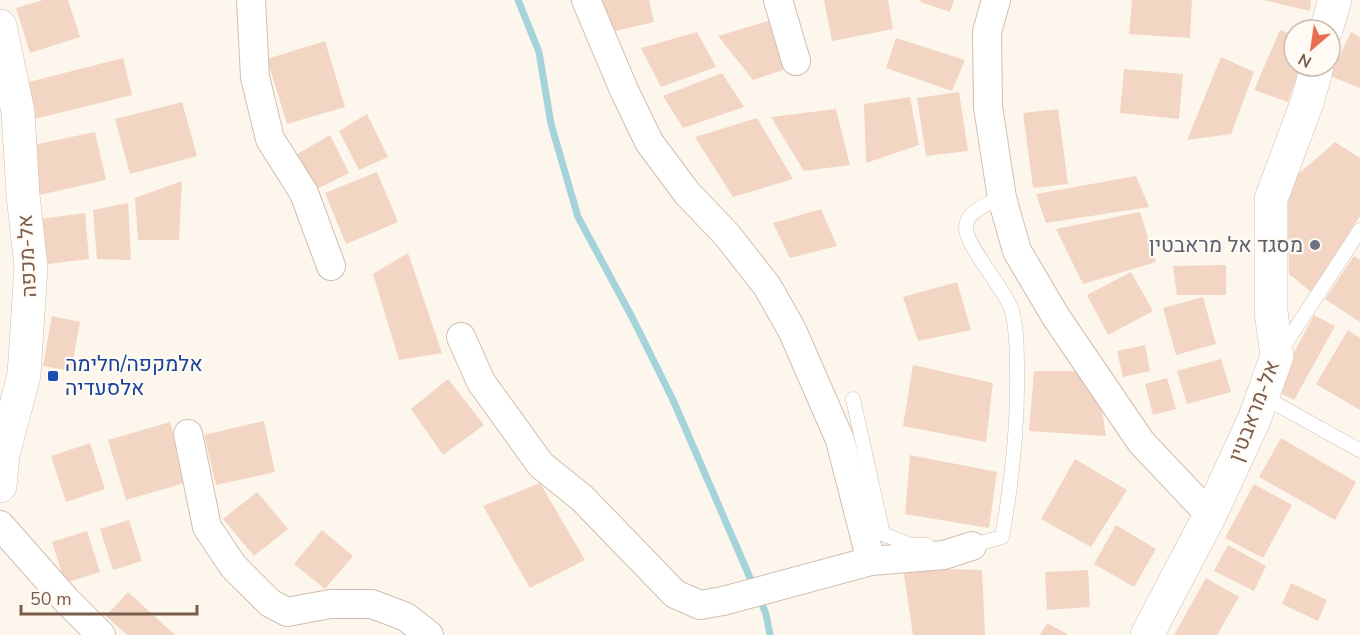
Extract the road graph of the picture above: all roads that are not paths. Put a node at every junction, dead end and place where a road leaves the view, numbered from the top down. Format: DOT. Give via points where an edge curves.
graph roads {
  1 [pos="251,0"];
  2 [pos="586,0"];
  3 [pos="778,0"];
  4 [pos="996,0"];
  5 [pos="1335,0"];
  6 [pos="1330,18"];
  7 [pos="0,26"];
  8 [pos="796,61"];
  9 [pos="1314,78"];
  10 [pos="1002,198"];
  11 [pos="1360,230"];
  12 [pos="331,266"];
  13 [pos="461,337"];
  14 [pos="1277,356"];
  15 [pos="1263,396"];
  16 [pos="853,399"];
  17 [pos="188,434"];
  18 [pos="1359,450"];
  19 [pos="0,486"];
  20 [pos="1210,515"];
  21 [pos="0,525"];
  22 [pos="972,546"];
  23 [pos="871,561"];
  24 [pos="101,635"];
  25 [pos="429,635"];
  26 [pos="1147,635"];
  1 -- 12 [label="street" via="255,78 270,139 304,193"];
  2 -- 23 [label="street" via="649,142 687,193 768,286 792,330 840,440"];
  3 -- 8 [label="street"];
  4 -- 10 [label="street" via="987,32 987,107"];
  5 -- 6 [label="street"];
  7 -- 19 [label="street, אל-מכפה" via="18,112 31,267 24,375 3,455"];
  9 -- 14 [label="street, אל-מראבטין" via="1271,199 1271,312"];
  10 -- 20 [label="street" via="1017,251 1056,317 1141,442"];
  10 -- 22 [label="lane" via="978,208 966,223 966,231 1011,309 1017,350 1018,405 1012,482 1002,537"];
  11 -- 14 [label="lane"];
  13 -- 23 [label="street" via="481,382 540,465 582,498 675,594 700,605"];
  14 -- 15 [label="street, אל-מראבטין"];
  15 -- 18 [label="lane"];
  15 -- 20 [label="street, אל-מראבטין"];
  16 -- 22 [label="lane" via="883,534 911,545"];
  17 -- 25 [label="street" via="207,527 233,566 270,603 287,612 330,604 372,604 406,617"];
  20 -- 26 [label="street, אל-מראבטין"];
  21 -- 24 [label="street"];
  22 -- 23 [label="street" via="944,555"];
}
